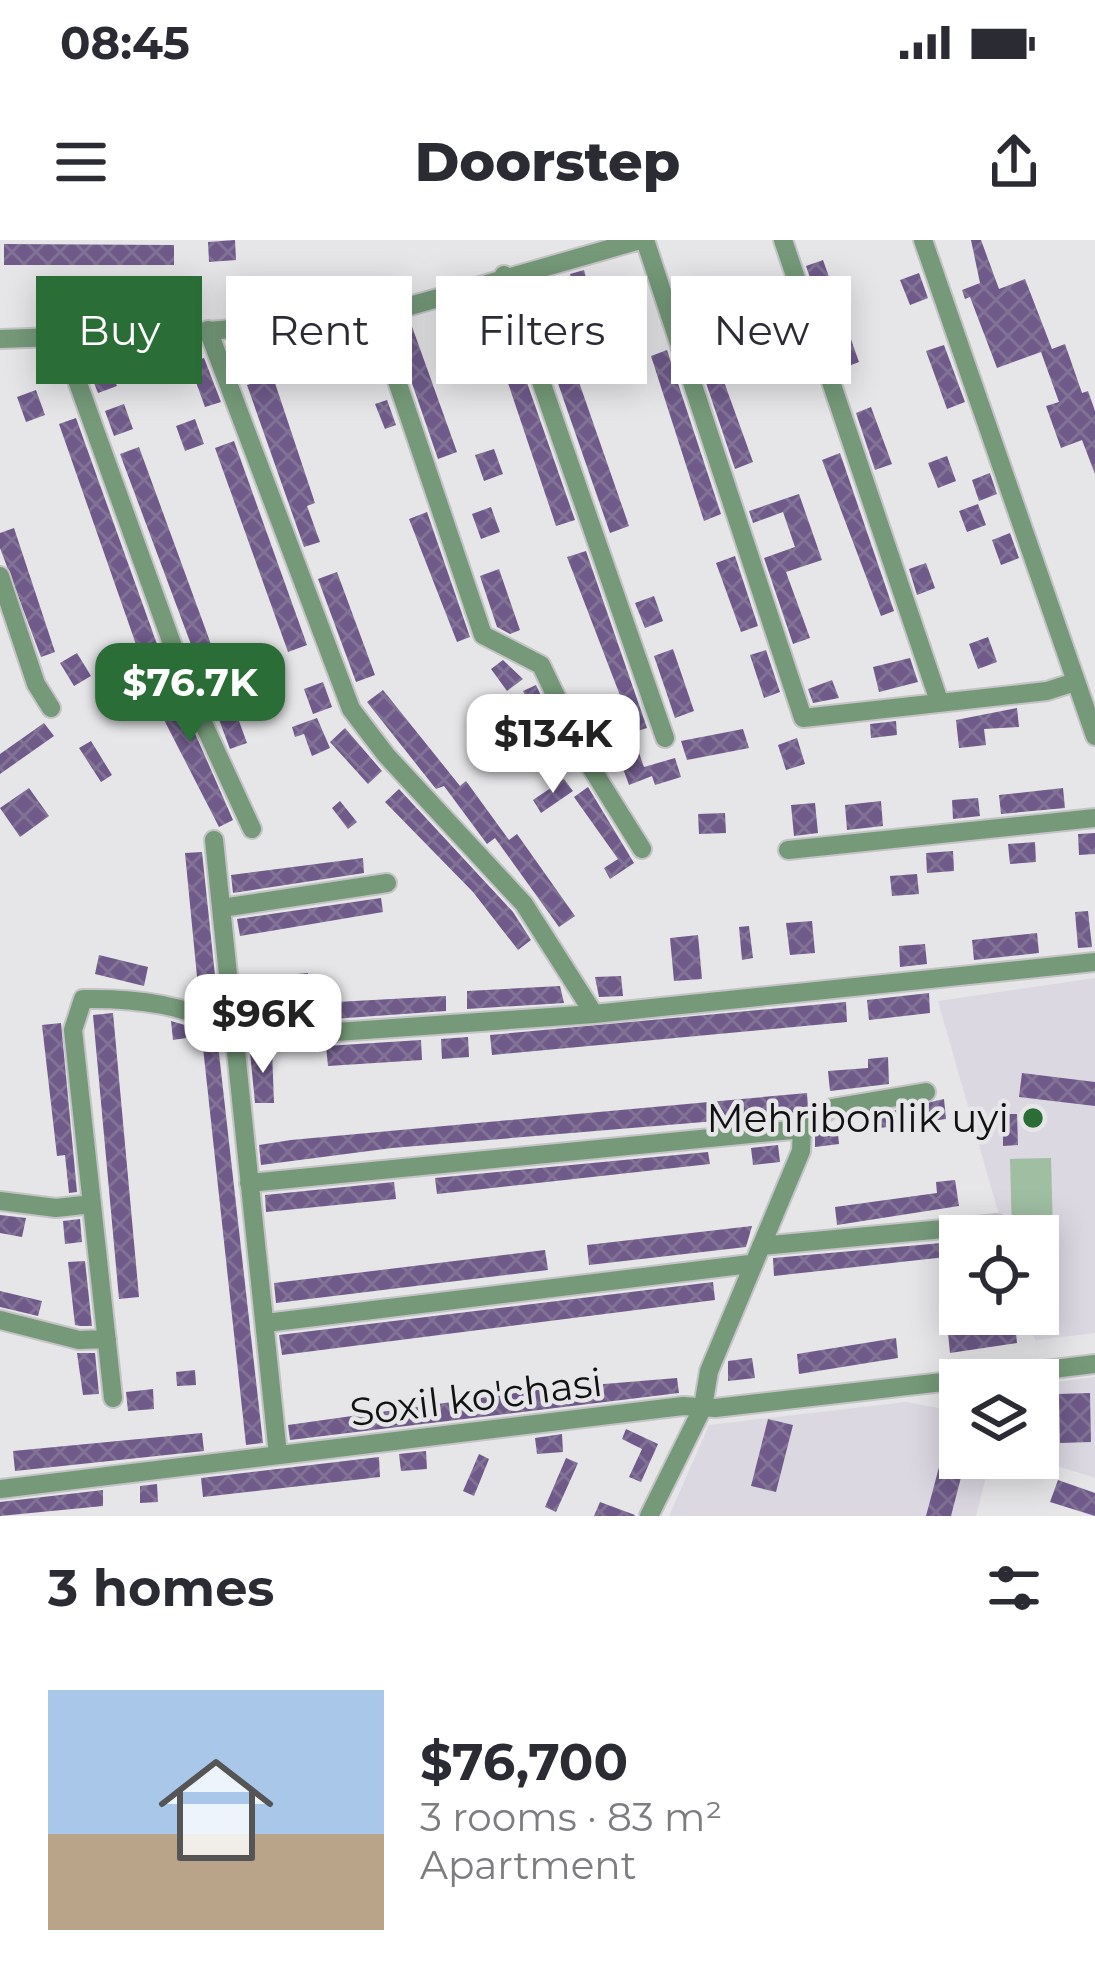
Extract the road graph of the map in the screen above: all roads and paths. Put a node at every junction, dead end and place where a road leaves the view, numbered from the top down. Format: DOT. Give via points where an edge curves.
graph roads {
  1 [pos="643,240"];
  2 [pos="783,240"];
  3 [pos="923,240"];
  4 [pos="504,275"];
  5 [pos="412,304"];
  6 [pos="226,328"];
  7 [pos="202,329"];
  8 [pos="208,329"];
  9 [pos="36,337"];
  10 [pos="0,339"];
  11 [pos="79,384"];
  12 [pos="398,384"];
  13 [pos="0,576"];
  14 [pos="1075,682"];
  15 [pos="939,701"];
  16 [pos="51,708"];
  17 [pos="1095,736"];
  18 [pos="665,738"];
  19 [pos="1095,818"];
  20 [pos="252,829"];
  21 [pos="214,840"];
  22 [pos="642,849"];
  23 [pos="788,850"];
  24 [pos="387,884"];
  25 [pos="222,908"];
  26 [pos="1095,962"];
  27 [pos="594,1015"];
  28 [pos="236,1035"];
  29 [pos="926,1092"];
  30 [pos="802,1129"];
  31 [pos="249,1183"];
  32 [pos="0,1201"];
  33 [pos="92,1204"];
  34 [pos="939,1229"];
  35 [pos="761,1246"];
  36 [pos="750,1264"];
  37 [pos="0,1320"];
  38 [pos="266,1323"];
  39 [pos="106,1339"];
  40 [pos="1095,1364"];
  41 [pos="1059,1368"];
  42 [pos="939,1382"];
  43 [pos="113,1398"];
  44 [pos="703,1407"];
  45 [pos="278,1455"];
  46 [pos="0,1489"];
  47 [pos="650,1516"];
  1 -- 4 [label="street"];
  1 -- 15 [label="street" via="803,718"];
  2 -- 15 [label="street"];
  3 -- 14 [label="street"];
  4 -- 5 [label="street"];
  4 -- 18 [label="street"];
  6 -- 8 [label="street"];
  7 -- 8 [label="street"];
  8 -- 27 [label="street" via="351,709 524,904"];
  9 -- 10 [label="street"];
  11 -- 20 [label="street" via="192,699"];
  12 -- 22 [label="street" via="483,635 541,665"];
  13 -- 16 [label="street"];
  14 -- 15 [label="street"];
  14 -- 17 [label="street"];
  19 -- 23 [label="street"];
  21 -- 25 [label="street"];
  24 -- 25 [label="street"];
  25 -- 28 [label="street"];
  26 -- 27 [label="street"];
  27 -- 28 [label="street"];
  28 -- 31 [label="street"];
  28 -- 33 [label="street" via="200,1013 144,998 83,999 73,1030"];
  29 -- 30 [label="street" via="832,1108"];
  30 -- 31 [label="street"];
  30 -- 35 [label="street" via="801,1151"];
  31 -- 38 [label="street"];
  32 -- 33 [label="street"];
  33 -- 39 [label="street"];
  34 -- 35 [label="street"];
  35 -- 36 [label="street"];
  36 -- 38 [label="street"];
  36 -- 44 [label="street"];
  37 -- 39 [label="street"];
  38 -- 45 [label="street"];
  39 -- 43 [label="street"];
  40 -- 41 [label="street, Soxil ko'chasi"];
  42 -- 44 [label="street, Soxil ko'chasi"];
  44 -- 45 [label="street, Soxil ko'chasi"];
  44 -- 47 [label="street"];
  45 -- 46 [label="street, Soxil ko'chasi"];
}
